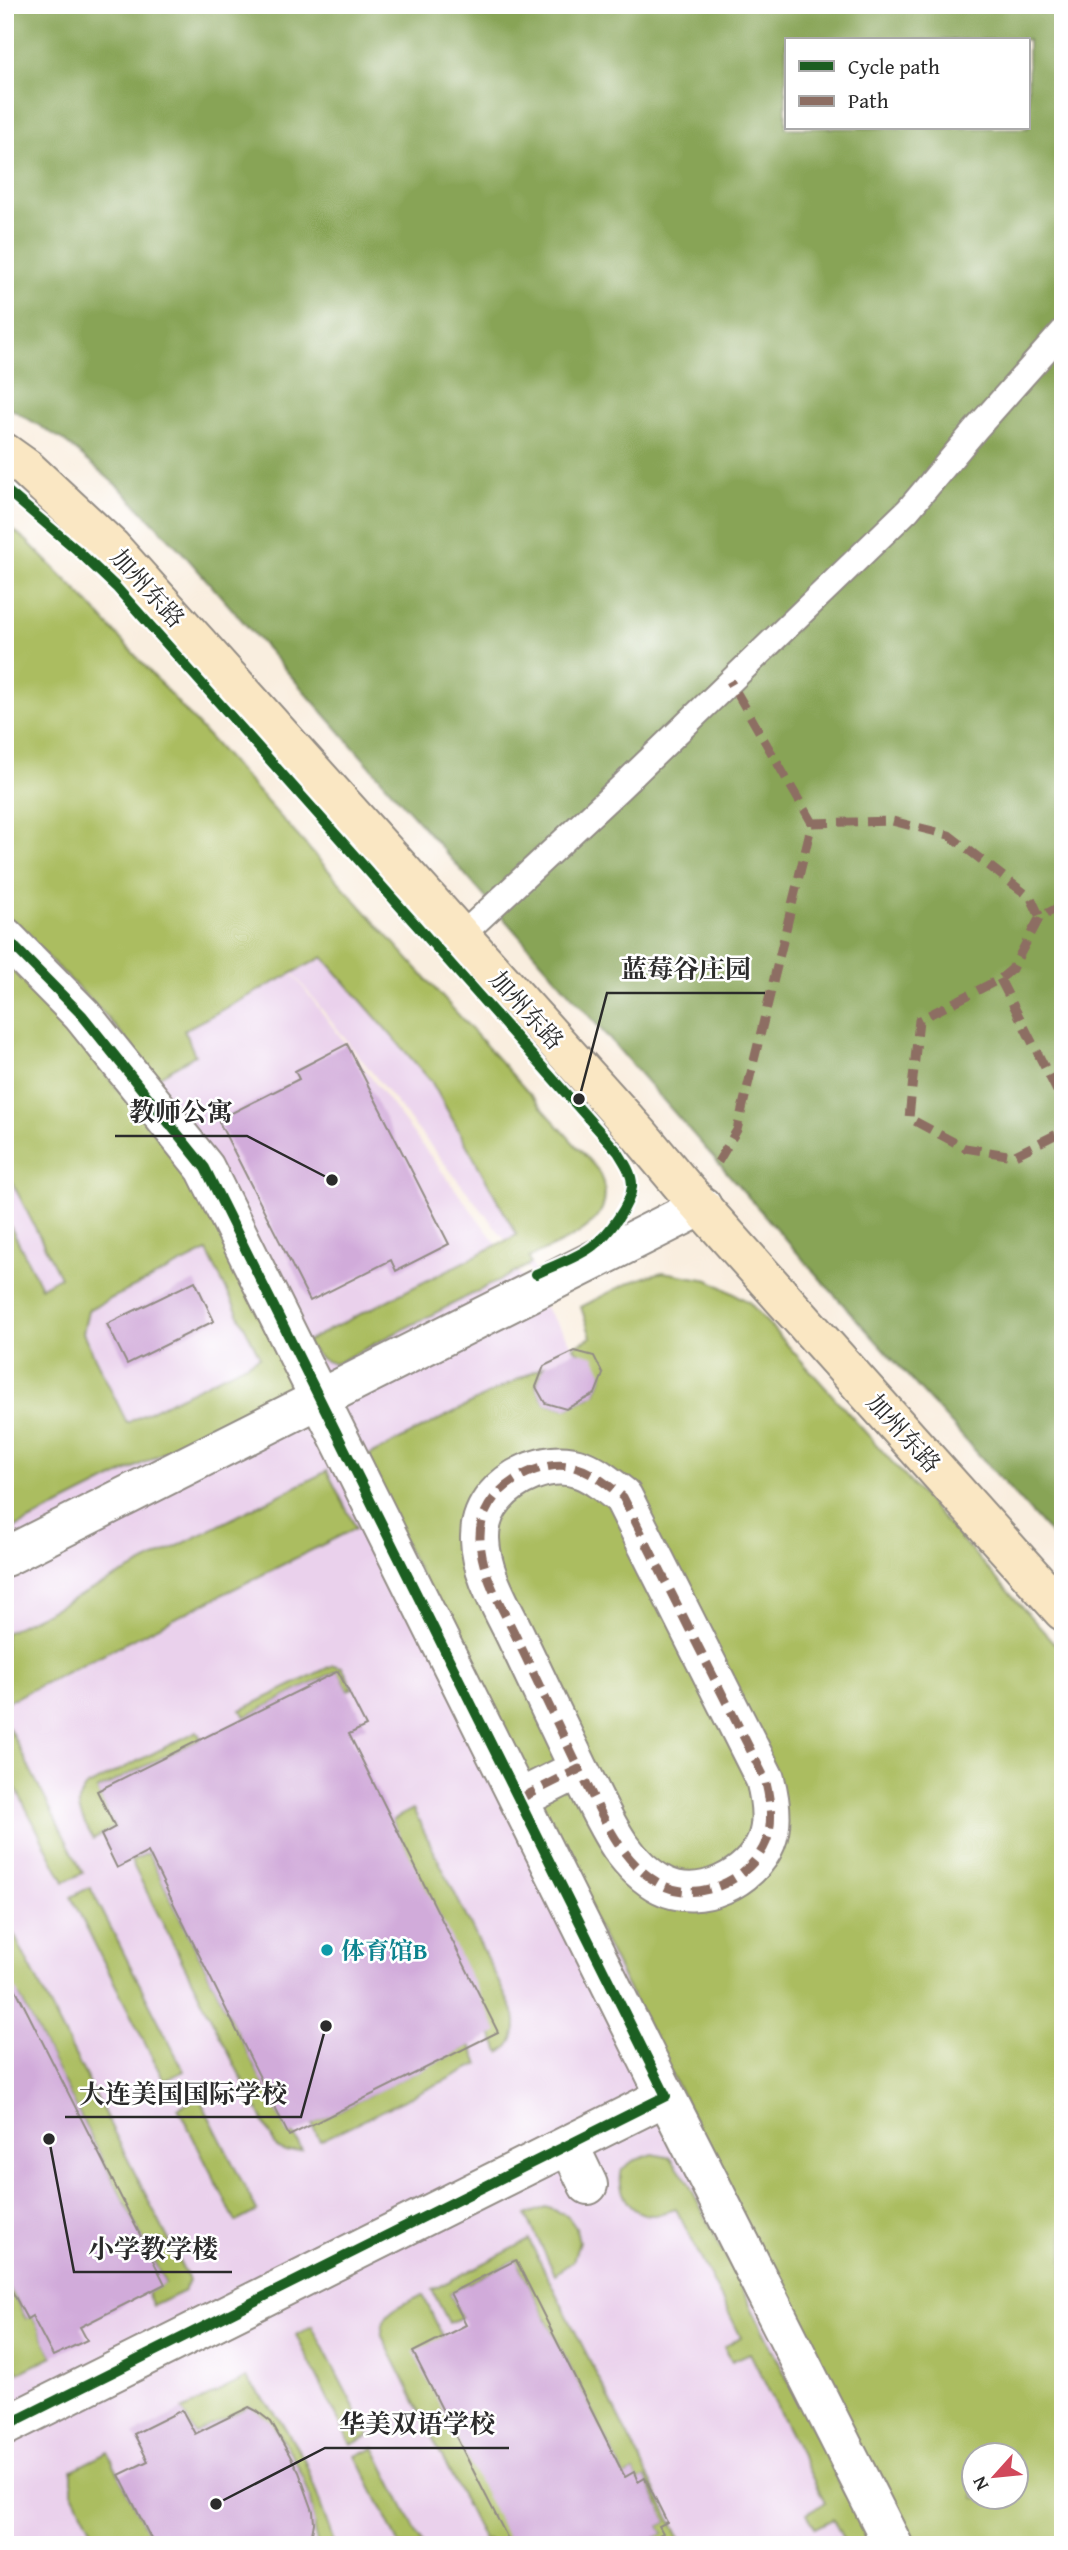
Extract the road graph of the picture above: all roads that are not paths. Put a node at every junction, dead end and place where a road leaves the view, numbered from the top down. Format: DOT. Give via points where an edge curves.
graph roads {
  1 [pos="1063,331"];
  2 [pos="5,453"];
  3 [pos="461,936"];
  4 [pos="5,937"];
  5 [pos="702,1206"];
  6 [pos="319,1398"];
  7 [pos="5,1557"];
  8 [pos="1063,1611"];
  9 [pos="579,1769"];
  10 [pos="519,1799"];
  11 [pos="666,2096"];
  12 [pos="569,2145"];
  13 [pos="588,2185"];
  14 [pos="5,2426"];
  15 [pos="893,2545"];
  1 -- 3 [label="lane" via="908,510"];
  2 -- 3 [label="street, 加州东路" via="112,548"];
  3 -- 5 [label="street, 加州东路"];
  4 -- 6 [label="street" via="82,1015 205,1168"];
  5 -- 6 [label="street"];
  5 -- 8 [label="street, 加州东路"];
  6 -- 7 [label="street"];
  6 -- 10 [label="street"];
  9 -- 9 [label="street" via="620,1848 664,1886 685,1892 714,1889 741,1873 767,1840 770,1800 765,1779 623,1497 583,1469 567,1464 540,1468 504,1487 490,1502 480,1537 489,1581"];
  9 -- 10 [label="street"];
  10 -- 11 [label="street"];
  11 -- 12 [label="street"];
  11 -- 15 [label="street"];
  12 -- 13 [label="street"];
  12 -- 14 [label="street"];
}
